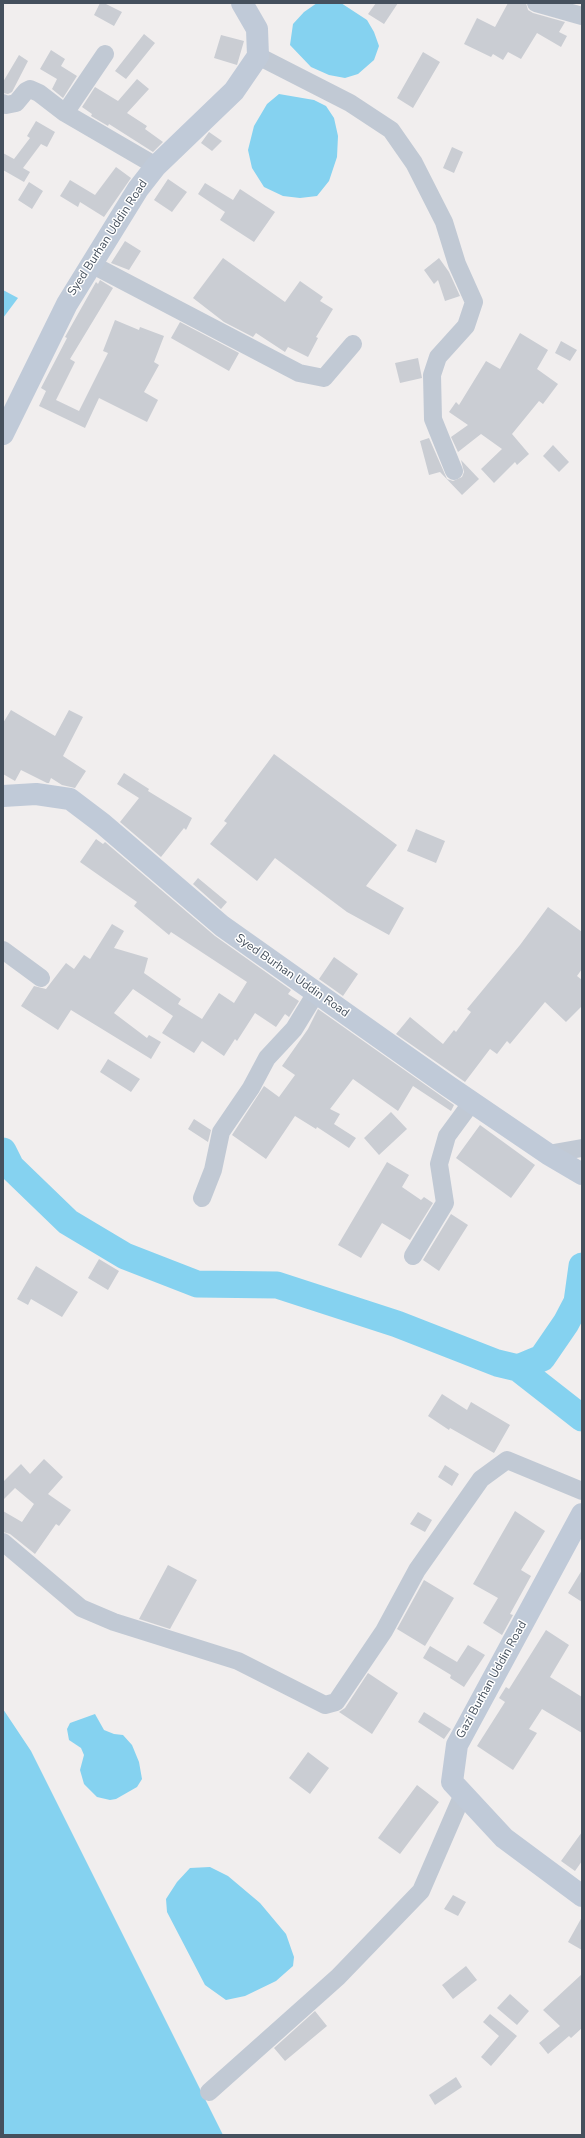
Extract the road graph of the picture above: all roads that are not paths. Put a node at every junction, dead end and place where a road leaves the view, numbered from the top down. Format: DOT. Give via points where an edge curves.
graph roads {
  1 [pos="242,3"];
  2 [pos="536,3"];
  3 [pos="582,16"];
  4 [pos="105,54"];
  5 [pos="258,56"];
  6 [pos="3,103"];
  7 [pos="65,113"];
  8 [pos="156,166"];
  9 [pos="91,264"];
  10 [pos="353,344"];
  11 [pos="3,434"];
  12 [pos="454,471"];
  13 [pos="3,796"];
  14 [pos="3,950"];
  15 [pos="41,978"];
  16 [pos="316,993"];
  17 [pos="472,1102"];
  18 [pos="582,1148"];
  19 [pos="553,1157"];
  20 [pos="582,1174"];
  21 [pos="202,1198"];
  22 [pos="413,1256"];
  23 [pos="582,1491"];
  24 [pos="582,1514"];
  25 [pos="3,1542"];
  26 [pos="463,1794"];
  27 [pos="582,1896"];
  28 [pos="209,2092"];
  1 -- 5 [label="street" via="257,29"];
  2 -- 3 [label="street"];
  4 -- 7 [label="street"];
  5 -- 8 [label="street, Syed Burhan Uddin Road" via="234,91"];
  5 -- 12 [label="street" via="350,103 391,130 414,163 444,222 457,264 474,302 466,326 438,357 432,375 434,418"];
  6 -- 7 [label="street" via="16,103 30,89"];
  7 -- 8 [label="street"];
  8 -- 9 [label="street, Syed Burhan Uddin Road" via="138,189"];
  9 -- 10 [label="street" via="299,373 324,378"];
  9 -- 11 [label="street, Syed Burhan Uddin Road" via="67,304"];
  13 -- 16 [label="street, Syed Burhan Uddin Road" via="36,794 70,799 222,926"];
  14 -- 15 [label="street"];
  16 -- 17 [label="street, Syed Burhan Uddin Road"];
  16 -- 21 [label="street" via="294,1029 267,1058 251,1088 221,1132 213,1170"];
  17 -- 19 [label="street, Syed Burhan Uddin Road"];
  17 -- 22 [label="street" via="447,1136 439,1164 445,1203"];
  18 -- 19 [label="street"];
  19 -- 20 [label="street, Syed Burhan Uddin Road"];
  23 -- 25 [label="street" via="507,1460 481,1479 417,1570 384,1631 336,1702 325,1705 238,1661 114,1622 81,1608"];
  24 -- 26 [label="street, Gazi Burhan Uddin Road" via="457,1745 452,1782"];
  26 -- 27 [label="street, Gazi Burhan Uddin Road" via="504,1838"];
  26 -- 28 [label="street" via="421,1891 338,1977"];
}
